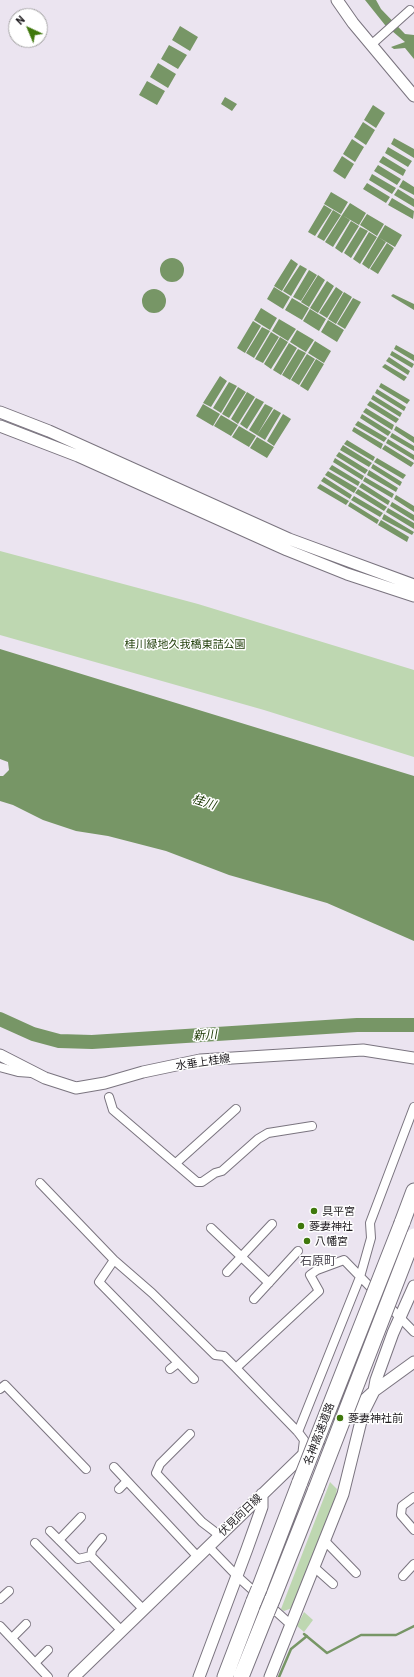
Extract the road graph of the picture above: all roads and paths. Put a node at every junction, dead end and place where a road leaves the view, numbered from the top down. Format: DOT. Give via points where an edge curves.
graph roads {
  1 [pos="337,0"];
  2 [pos="410,10"];
  3 [pos="373,43"];
  4 [pos="414,96"];
  5 [pos="0,412"];
  6 [pos="0,426"];
  7 [pos="212,505"];
  8 [pos="207,516"];
  9 [pos="414,585"];
  10 [pos="414,596"];
  11 [pos="0,1055"];
  12 [pos="414,1058"];
  13 [pos="0,1067"];
  14 [pos="37,1073"];
  15 [pos="109,1097"];
  16 [pos="414,1107"];
  17 [pos="236,1109"];
  18 [pos="312,1126"];
  19 [pos="176,1163"];
  20 [pos="40,1182"];
  21 [pos="414,1191"];
  22 [pos="272,1224"];
  23 [pos="211,1228"];
  24 [pos="414,1236"];
  25 [pos="298,1251"];
  26 [pos="241,1257"];
  27 [pos="114,1260"];
  28 [pos="227,1272"];
  29 [pos="360,1277"];
  30 [pos="269,1283"];
  31 [pos="414,1286"];
  32 [pos="254,1298"];
  33 [pos="400,1318"];
  34 [pos="414,1332"];
  35 [pos="178,1363"];
  36 [pos="413,1366"];
  37 [pos="236,1368"];
  38 [pos="170,1370"];
  39 [pos="194,1379"];
  40 [pos="0,1389"];
  41 [pos="374,1391"];
  42 [pos="298,1432"];
  43 [pos="190,1434"];
  44 [pos="302,1456"];
  45 [pos="114,1467"];
  46 [pos="86,1469"];
  47 [pos="127,1481"];
  48 [pos="119,1489"];
  49 [pos="262,1494"];
  50 [pos="414,1497"];
  51 [pos="82,1517"];
  52 [pos="414,1530"];
  53 [pos="50,1531"];
  54 [pos="219,1535"];
  55 [pos="102,1538"];
  56 [pos="59,1540"];
  57 [pos="325,1541"];
  58 [pos="35,1543"];
  59 [pos="208,1546"];
  60 [pos="91,1556"];
  61 [pos="197,1556"];
  62 [pos="414,1564"];
  63 [pos="314,1567"];
  64 [pos="356,1573"];
  65 [pos="237,1576"];
  66 [pos="402,1576"];
  67 [pos="333,1584"];
  68 [pos="8,1591"];
  69 [pos="0,1599"];
  70 [pos="143,1609"];
  71 [pos="26,1624"];
  72 [pos="290,1624"];
  73 [pos="0,1626"];
  74 [pos="122,1631"];
  75 [pos="12,1638"];
  76 [pos="48,1650"];
  77 [pos="35,1663"];
  78 [pos="48,1677"];
  79 [pos="74,1677"];
  80 [pos="199,1677"];
  81 [pos="225,1677"];
  82 [pos="241,1677"];
  83 [pos="270,1677"];
  1 -- 3 [label="street"];
  2 -- 3 [label="street"];
  3 -- 4 [label="street"];
  5 -- 7 [label="street" via="49,431"];
  6 -- 8 [label="street" via="78,456"];
  7 -- 8 [label="street"];
  7 -- 9 [label="street" via="289,539"];
  8 -- 10 [label="street" via="347,574"];
  11 -- 14 [label="street, 水垂上桂線"];
  12 -- 14 [label="street, 水垂上桂線" via="363,1050 200,1060 76,1088"];
  13 -- 14 [label="street" via="18,1072"];
  15 -- 19 [label="street" via="113,1110"];
  16 -- 29 [label="street" via="370,1223 371,1238"];
  17 -- 19 [label="street"];
  18 -- 19 [label="street" via="268,1133 222,1171 202,1182 197,1182"];
  20 -- 27 [label="street"];
  21 -- 81 [label="highway, 名神高速道路, bridge"];
  22 -- 26 [label="street"];
  23 -- 26 [label="street"];
  24 -- 82 [label="highway, 名神高速道路, bridge"];
  25 -- 30 [label="street"];
  26 -- 28 [label="street"];
  26 -- 30 [label="street"];
  27 -- 35 [label="street" via="99,1282"];
  27 -- 37 [label="street" via="215,1355 224,1356"];
  29 -- 33 [label="street"];
  29 -- 37 [label="street" via="344,1260 310,1275 319,1291"];
  29 -- 42 [label="street"];
  30 -- 32 [label="street"];
  31 -- 33 [label="street"];
  33 -- 34 [label="street"];
  33 -- 41 [label="street"];
  35 -- 38 [label="street"];
  35 -- 39 [label="street"];
  36 -- 41 [label="street, 伏見向日線"];
  37 -- 42 [label="street"];
  40 -- 46 [label="street" via="5,1385"];
  41 -- 44 [label="street, 伏見向日線"];
  41 -- 57 [label="street" via="362,1413 343,1494"];
  42 -- 44 [label="street" via="304,1440"];
  43 -- 54 [label="street" via="160,1464 156,1473 202,1522"];
  44 -- 49 [label="street, 伏見向日線"];
  45 -- 47 [label="street"];
  47 -- 48 [label="street"];
  47 -- 61 [label="street"];
  49 -- 54 [label="street, 伏見向日線"];
  49 -- 65 [label="street" via="262,1507"];
  50 -- 52 [label="street" via="402,1506 401,1515"];
  51 -- 56 [label="street"];
  53 -- 56 [label="street"];
  54 -- 59 [label="street, 伏見向日線"];
  55 -- 60 [label="street" via="92,1550"];
  56 -- 60 [label="street" via="78,1559"];
  57 -- 63 [label="street"];
  57 -- 64 [label="street"];
  58 -- 74 [label="street"];
  59 -- 61 [label="street, 伏見向日線"];
  59 -- 65 [label="street"];
  60 -- 70 [label="street"];
  61 -- 70 [label="street, 伏見向日線"];
  62 -- 66 [label="street"];
  63 -- 67 [label="street"];
  63 -- 72 [label="street"];
  65 -- 72 [label="street"];
  65 -- 80 [label="street"];
  68 -- 69 [label="street"];
  70 -- 74 [label="street, 伏見向日線"];
  71 -- 75 [label="street"];
  72 -- 83 [label="street"];
  73 -- 75 [label="street"];
  74 -- 79 [label="street, 伏見向日線"];
  75 -- 77 [label="street"];
  76 -- 77 [label="street"];
  77 -- 78 [label="street"];
}
